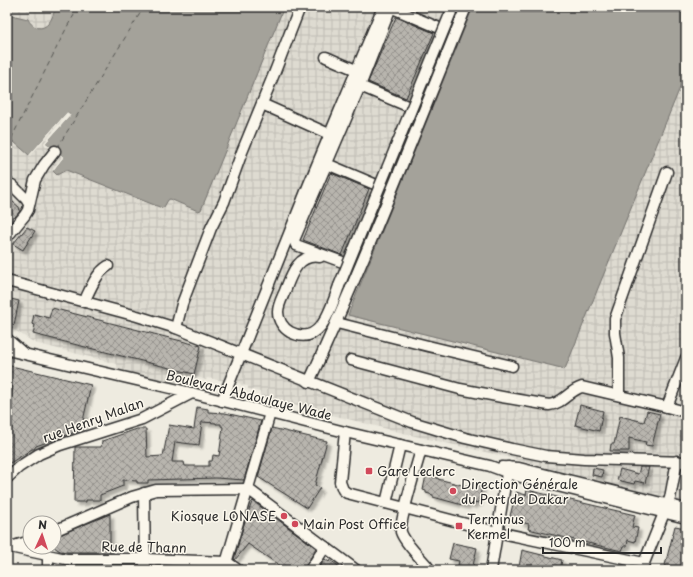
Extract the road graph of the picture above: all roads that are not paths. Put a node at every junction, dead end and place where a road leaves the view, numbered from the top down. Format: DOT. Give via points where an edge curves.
graph roads {
  1 [pos="300,7"];
  2 [pos="383,7"];
  3 [pos="391,7"];
  4 [pos="453,7"];
  5 [pos="466,7"];
  6 [pos="444,30"];
  7 [pos="326,57"];
  8 [pos="356,70"];
  9 [pos="360,86"];
  10 [pos="262,104"];
  11 [pos="412,108"];
  12 [pos="329,134"];
  13 [pos="55,151"];
  14 [pos="326,164"];
  15 [pos="667,172"];
  16 [pos="12,185"];
  17 [pos="379,186"];
  18 [pos="28,204"];
  19 [pos="7,237"];
  20 [pos="108,266"];
  21 [pos="352,270"];
  22 [pos="7,281"];
  23 [pos="84,302"];
  24 [pos="337,323"];
  25 [pos="176,328"];
  26 [pos="7,339"];
  27 [pos="7,350"];
  28 [pos="24,354"];
  29 [pos="240,355"];
  30 [pos="686,358"];
  31 [pos="351,360"];
  32 [pos="512,366"];
  33 [pos="309,382"];
  34 [pos="192,393"];
  35 [pos="619,395"];
  36 [pos="222,401"];
  37 [pos="667,406"];
  38 [pos="686,412"];
  39 [pos="270,413"];
  40 [pos="345,432"];
  41 [pos="400,445"];
  42 [pos="421,450"];
  43 [pos="683,460"];
  44 [pos="507,470"];
  45 [pos="7,478"];
  46 [pos="248,489"];
  47 [pos="144,493"];
  48 [pos="386,503"];
  49 [pos="405,508"];
  50 [pos="667,508"];
  51 [pos="686,509"];
  52 [pos="686,518"];
  53 [pos="62,528"];
  54 [pos="496,532"];
  55 [pos="22,543"];
  56 [pos="8,547"];
  57 [pos="325,547"];
  58 [pos="22,550"];
  59 [pos="48,555"];
  60 [pos="145,559"];
  61 [pos="226,566"];
  62 [pos="428,567"];
  63 [pos="642,567"];
  64 [pos="48,570"];
  65 [pos="145,570"];
  66 [pos="238,570"];
  67 [pos="310,570"];
  68 [pos="356,570"];
  69 [pos="490,570"];
  1 -- 10 [label="street"];
  2 -- 8 [label="street"];
  3 -- 6 [label="street"];
  3 -- 9 [label="street"];
  4 -- 6 [label="street, bridge"];
  5 -- 21 [label="street"];
  6 -- 11 [label="street, bridge"];
  7 -- 8 [label="street"];
  8 -- 12 [label="street"];
  9 -- 11 [label="street"];
  9 -- 14 [label="street"];
  10 -- 12 [label="street"];
  10 -- 25 [label="street" via="224,202 211,228 182,304"];
  11 -- 17 [label="street, bridge"];
  12 -- 29 [label="street"];
  13 -- 18 [label="street" via="35,180"];
  14 -- 17 [label="street"];
  14 -- 21 [label="street" via="294,243"];
  15 -- 35 [label="street" via="615,319"];
  16 -- 18 [label="street"];
  17 -- 21 [label="street, bridge"];
  18 -- 19 [label="street" via="25,215"];
  20 -- 23 [label="street" via="99,274"];
  21 -- 21 [label="street, bridge" via="345,271 318,331 300,335 284,328 278,312 298,264 309,257 319,257"];
  21 -- 24 [label="street"];
  22 -- 23 [label="street"];
  23 -- 25 [label="street"];
  24 -- 32 [label="street"];
  24 -- 33 [label="street"];
  25 -- 29 [label="street"];
  26 -- 28 [label="street, Boulevard Abdoulaye Wade"];
  27 -- 28 [label="street"];
  28 -- 34 [label="street, Boulevard Abdoulaye Wade"];
  29 -- 33 [label="street"];
  29 -- 36 [label="street"];
  30 -- 37 [label="street"];
  31 -- 35 [label="street" via="460,389 549,405 557,404 572,391 582,387"];
  33 -- 43 [label="street" via="412,422 512,449 546,456 584,459"];
  34 -- 36 [label="street, Boulevard Abdoulaye Wade"];
  34 -- 45 [label="street, rue Henry Malan" via="142,418 39,454"];
  35 -- 37 [label="street"];
  36 -- 39 [label="street, Boulevard Abdoulaye Wade"];
  37 -- 38 [label="street"];
  39 -- 40 [label="street, Boulevard Abdoulaye Wade"];
  39 -- 46 [label="street"];
  40 -- 41 [label="street, Boulevard Abdoulaye Wade"];
  40 -- 48 [label="street" via="340,482 343,490"];
  41 -- 42 [label="street, Boulevard Abdoulaye Wade"];
  41 -- 48 [label="street"];
  42 -- 44 [label="street, Boulevard Abdoulaye Wade"];
  42 -- 49 [label="street"];
  43 -- 50 [label="street"];
  44 -- 50 [label="street, Boulevard Abdoulaye Wade" via="517,476"];
  44 -- 54 [label="street"];
  46 -- 47 [label="street" via="156,490"];
  46 -- 57 [label="street"];
  46 -- 61 [label="street"];
  47 -- 53 [label="street"];
  47 -- 60 [label="street"];
  48 -- 49 [label="street"];
  49 -- 54 [label="street"];
  49 -- 62 [label="street" via="401,531"];
  50 -- 51 [label="street, Boulevard Abdoulaye Wade"];
  50 -- 52 [label="street, Boulevard Abdoulaye Wade"];
  50 -- 63 [label="street"];
  54 -- 63 [label="street"];
  54 -- 69 [label="street"];
  55 -- 56 [label="street"];
  56 -- 58 [label="street, Rue de Thann"];
  57 -- 67 [label="street"];
  57 -- 68 [label="street"];
  59 -- 60 [label="street, Rue de Thann" via="66,559"];
  59 -- 64 [label="street"];
  60 -- 61 [label="street, Rue de Thann"];
  60 -- 65 [label="street"];
  61 -- 66 [label="street"];
}
